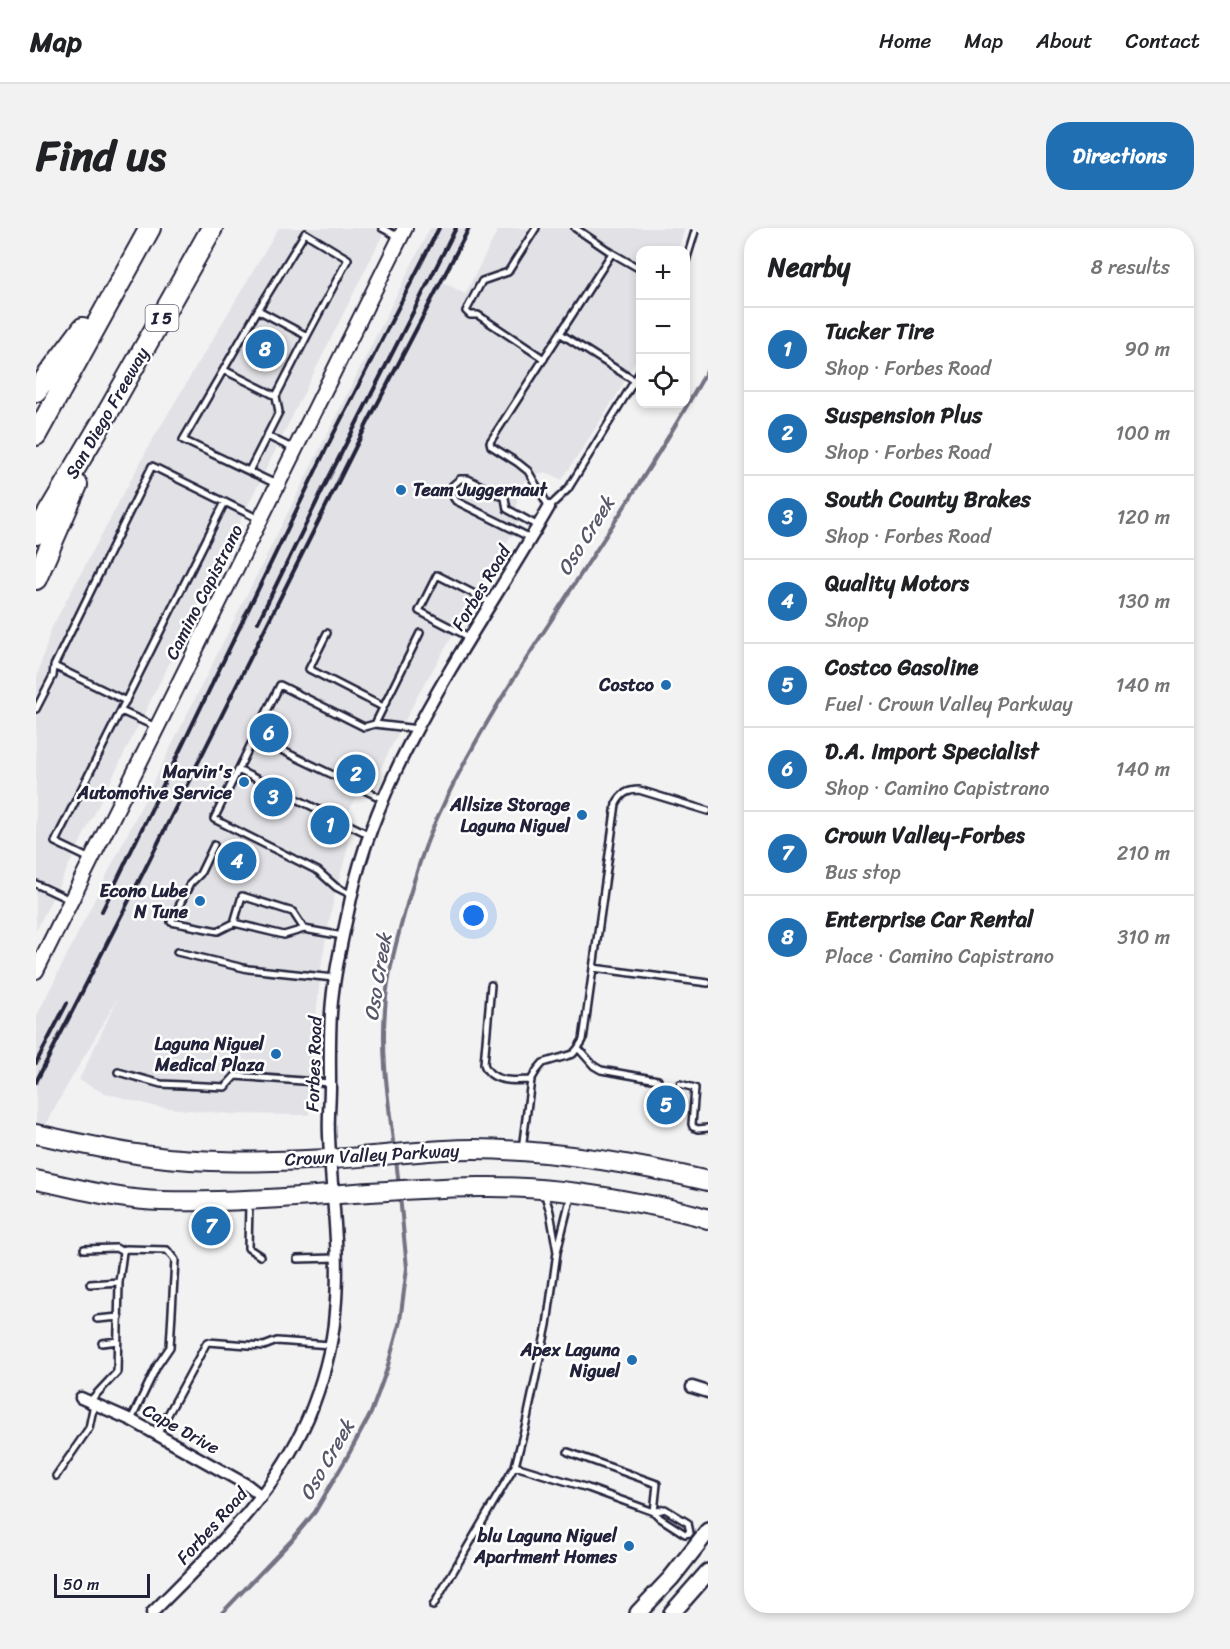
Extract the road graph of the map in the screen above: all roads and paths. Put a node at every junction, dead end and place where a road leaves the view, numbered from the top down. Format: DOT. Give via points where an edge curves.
graph roads {
  1 [pos="150,228"];
  2 [pos="213,228"];
  3 [pos="382,228"];
  4 [pos="536,228"];
  5 [pos="575,228"];
  6 [pos="696,228"];
  7 [pos="403,233"];
  8 [pos="690,248"];
  9 [pos="612,253"];
  10 [pos="636,267"];
  11 [pos="125,271"];
  12 [pos="258,310"];
  13 [pos="561,334"];
  14 [pos="306,336"];
  15 [pos="544,359"];
  16 [pos="224,370"];
  17 [pos="635,381"];
  18 [pos="36,391"];
  19 [pos="276,396"];
  20 [pos="111,407"];
  21 [pos="36,435"];
  22 [pos="267,436"];
  23 [pos="295,450"];
  24 [pos="249,471"];
  25 [pos="278,485"];
  26 [pos="225,502"];
  27 [pos="549,507"];
  28 [pos="260,520"];
  29 [pos="538,526"];
  30 [pos="36,534"];
  31 [pos="531,538"];
  32 [pos="36,579"];
  33 [pos="492,603"];
  34 [pos="327,633"];
  35 [pos="420,633"];
  36 [pos="471,638"];
  37 [pos="54,666"];
  38 [pos="126,701"];
  39 [pos="383,707"];
  40 [pos="36,709"];
  41 [pos="121,711"];
  42 [pos="375,724"];
  43 [pos="156,727"];
  44 [pos="418,729"];
  45 [pos="254,736"];
  46 [pos="238,770"];
  47 [pos="384,800"];
  48 [pos="708,811"];
  49 [pos="370,835"];
  50 [pos="214,845"];
  51 [pos="91,859"];
  52 [pos="36,884"];
  53 [pos="352,895"];
  54 [pos="71,900"];
  55 [pos="234,923"];
  56 [pos="304,929"];
  57 [pos="344,936"];
  58 [pos="177,952"];
  59 [pos="592,969"];
  60 [pos="36,971"];
  61 [pos="336,979"];
  62 [pos="708,983"];
  63 [pos="491,985"];
  64 [pos="578,1048"];
  65 [pos="118,1072"];
  66 [pos="531,1080"];
  67 [pos="658,1080"];
  68 [pos="330,1083"];
  69 [pos="680,1084"];
  70 [pos="708,1128"];
  71 [pos="43,1136"];
  72 [pos="521,1151"];
  73 [pos="330,1160"];
  74 [pos="36,1180"];
  75 [pos="708,1181"];
  76 [pos="543,1190"];
  77 [pos="572,1192"];
  78 [pos="332,1194"];
  79 [pos="249,1200"];
  80 [pos="708,1219"];
  81 [pos="84,1249"];
  82 [pos="123,1252"];
  83 [pos="557,1252"];
  84 [pos="260,1256"];
  85 [pos="336,1258"];
  86 [pos="297,1259"];
  87 [pos="119,1282"];
  88 [pos="90,1284"];
  89 [pos="119,1317"];
  90 [pos="97,1319"];
  91 [pos="118,1341"];
  92 [pos="102,1343"];
  93 [pos="330,1345"];
  94 [pos="692,1387"];
  95 [pos="708,1392"];
  96 [pos="88,1400"];
  97 [pos="131,1420"];
  98 [pos="158,1435"];
  99 [pos="568,1452"];
  100 [pos="515,1466"];
  101 [pos="56,1476"];
  102 [pos="261,1497"];
  103 [pos="654,1512"];
  104 [pos="702,1537"];
  105 [pos="708,1572"];
  106 [pos="433,1606"];
  107 [pos="152,1613"];
  108 [pos="638,1613"];
  109 [pos="672,1613"];
  1 -- 11 [label="highway"];
  2 -- 20 [label="highway, San Diego Freeway / I 5"];
  3 -- 7 [label="lane"];
  4 -- 15 [label="lane" via="508,272 482,281 466,311"];
  5 -- 9 [label="lane"];
  6 -- 8 [label="lane"];
  7 -- 23 [label="street, Camino Capistrano"];
  9 -- 10 [label="lane"];
  9 -- 13 [label="lane"];
  11 -- 18 [label="highway"];
  11 -- 21 [label="highway"];
  12 -- 14 [label="lane"];
  12 -- 14 [label="lane" via="305,232 348,259"];
  12 -- 16 [label="lane"];
  13 -- 15 [label="lane"];
  13 -- 17 [label="lane"];
  14 -- 19 [label="lane"];
  15 -- 27 [label="lane" via="490,442 528,471"];
  16 -- 19 [label="lane"];
  16 -- 24 [label="lane" via="183,440"];
  17 -- 27 [label="lane" via="568,489"];
  19 -- 22 [label="lane" via="279,412"];
  20 -- 30 [label="highway, San Diego Freeway / I 5"];
  20 -- 32 [label="highway"];
  22 -- 23 [label="lane"];
  22 -- 24 [label="lane"];
  23 -- 25 [label="street, Camino Capistrano"];
  24 -- 25 [label="lane"];
  25 -- 28 [label="street, Camino Capistrano"];
  26 -- 28 [label="lane"];
  26 -- 37 [label="lane" via="152,466"];
  26 -- 38 [label="lane"];
  27 -- 29 [label="street, Forbes Road"];
  28 -- 43 [label="street, Camino Capistrano"];
  29 -- 31 [label="street, Forbes Road"];
  29 -- 31 [label="lane" via="507,509 505,498 468,479 460,479 452,486 451,494 456,501"];
  31 -- 33 [label="street, Forbes Road"];
  33 -- 36 [label="street, Forbes Road"];
  33 -- 36 [label="lane" via="437,575 419,611"];
  34 -- 39 [label="lane" via="309,669"];
  35 -- 39 [label="lane"];
  36 -- 44 [label="street, Forbes Road"];
  37 -- 38 [label="lane"];
  37 -- 40 [label="lane"];
  38 -- 41 [label="lane"];
  39 -- 42 [label="lane"];
  41 -- 43 [label="lane"];
  41 -- 51 [label="lane" via="55,842"];
  42 -- 44 [label="lane"];
  42 -- 45 [label="lane" via="364,727 280,685"];
  43 -- 51 [label="street, Camino Capistrano"];
  44 -- 47 [label="street, Forbes Road"];
  45 -- 46 [label="lane"];
  45 -- 47 [label="lane"];
  46 -- 49 [label="lane"];
  46 -- 53 [label="lane" via="214,819 318,871"];
  47 -- 49 [label="street, Forbes Road"];
  48 -- 59 [label="lane" via="639,790 631,790 620,798"];
  49 -- 53 [label="street, Forbes Road"];
  50 -- 55 [label="lane" via="171,922 218,931"];
  51 -- 54 [label="street, Camino Capistrano"];
  52 -- 54 [label="lane"];
  53 -- 57 [label="street, Forbes Road"];
  54 -- 60 [label="street, Camino Capistrano"];
  55 -- 56 [label="lane" via="284,935"];
  55 -- 56 [label="lane" via="242,896 293,912"];
  56 -- 57 [label="lane"];
  57 -- 61 [label="street, Forbes Road"];
  58 -- 61 [label="lane" via="248,969"];
  59 -- 62 [label="lane"];
  59 -- 64 [label="lane"];
  61 -- 68 [label="street, Forbes Road"];
  63 -- 66 [label="lane" via="486,1071 505,1079"];
  64 -- 66 [label="lane" via="573,1054 543,1063"];
  64 -- 67 [label="lane" via="596,1068"];
  65 -- 68 [label="lane" via="161,1084 225,1087 235,1076"];
  66 -- 72 [label="lane"];
  68 -- 73 [label="street, Forbes Road"];
  69 -- 70 [label="lane" via="695,1088 693,1127"];
  71 -- 73 [label="main road, Crown Valley Parkway" via="144,1155 205,1161"];
  72 -- 73 [label="main road, Crown Valley Parkway" via="422,1150"];
  72 -- 75 [label="main road, Crown Valley Parkway" via="604,1160"];
  73 -- 78 [label="street, Forbes Road"];
  74 -- 79 [label="main road, Crown Valley Parkway" via="158,1201"];
  76 -- 77 [label="main road, Crown Valley Parkway"];
  76 -- 78 [label="main road, Crown Valley Parkway" via="481,1186"];
  76 -- 83 [label="lane"];
  77 -- 80 [label="main road, Crown Valley Parkway"];
  77 -- 83 [label="lane"];
  78 -- 79 [label="main road, Crown Valley Parkway"];
  78 -- 85 [label="street, Forbes Road"];
  79 -- 84 [label="lane" via="249,1248"];
  81 -- 82 [label="lane" via="116,1248"];
  82 -- 87 [label="lane"];
  82 -- 97 [label="lane" via="167,1250 175,1260 170,1347"];
  83 -- 100 [label="lane" via="548,1325"];
  85 -- 86 [label="lane"];
  85 -- 93 [label="street, Forbes Road"];
  87 -- 88 [label="lane"];
  87 -- 89 [label="lane"];
  89 -- 90 [label="lane"];
  89 -- 91 [label="lane"];
  91 -- 92 [label="lane"];
  91 -- 96 [label="lane" via="117,1372"];
  93 -- 98 [label="lane" via="207,1342"];
  93 -- 102 [label="street, Forbes Road" via="307,1420"];
  94 -- 95 [label="street"];
  96 -- 97 [label="street, Cape Drive"];
  96 -- 101 [label="lane" via="89,1428"];
  97 -- 98 [label="street, Cape Drive"];
  98 -- 102 [label="street, Cape Drive" via="247,1485"];
  99 -- 103 [label="lane" via="657,1484"];
  100 -- 103 [label="lane"];
  100 -- 106 [label="lane"];
  102 -- 107 [label="street, Forbes Road"];
  103 -- 104 [label="lane" via="685,1534"];
  103 -- 104 [label="lane" via="665,1509"];
  104 -- 108 [label="main road"];
  105 -- 109 [label="main road"];
}
